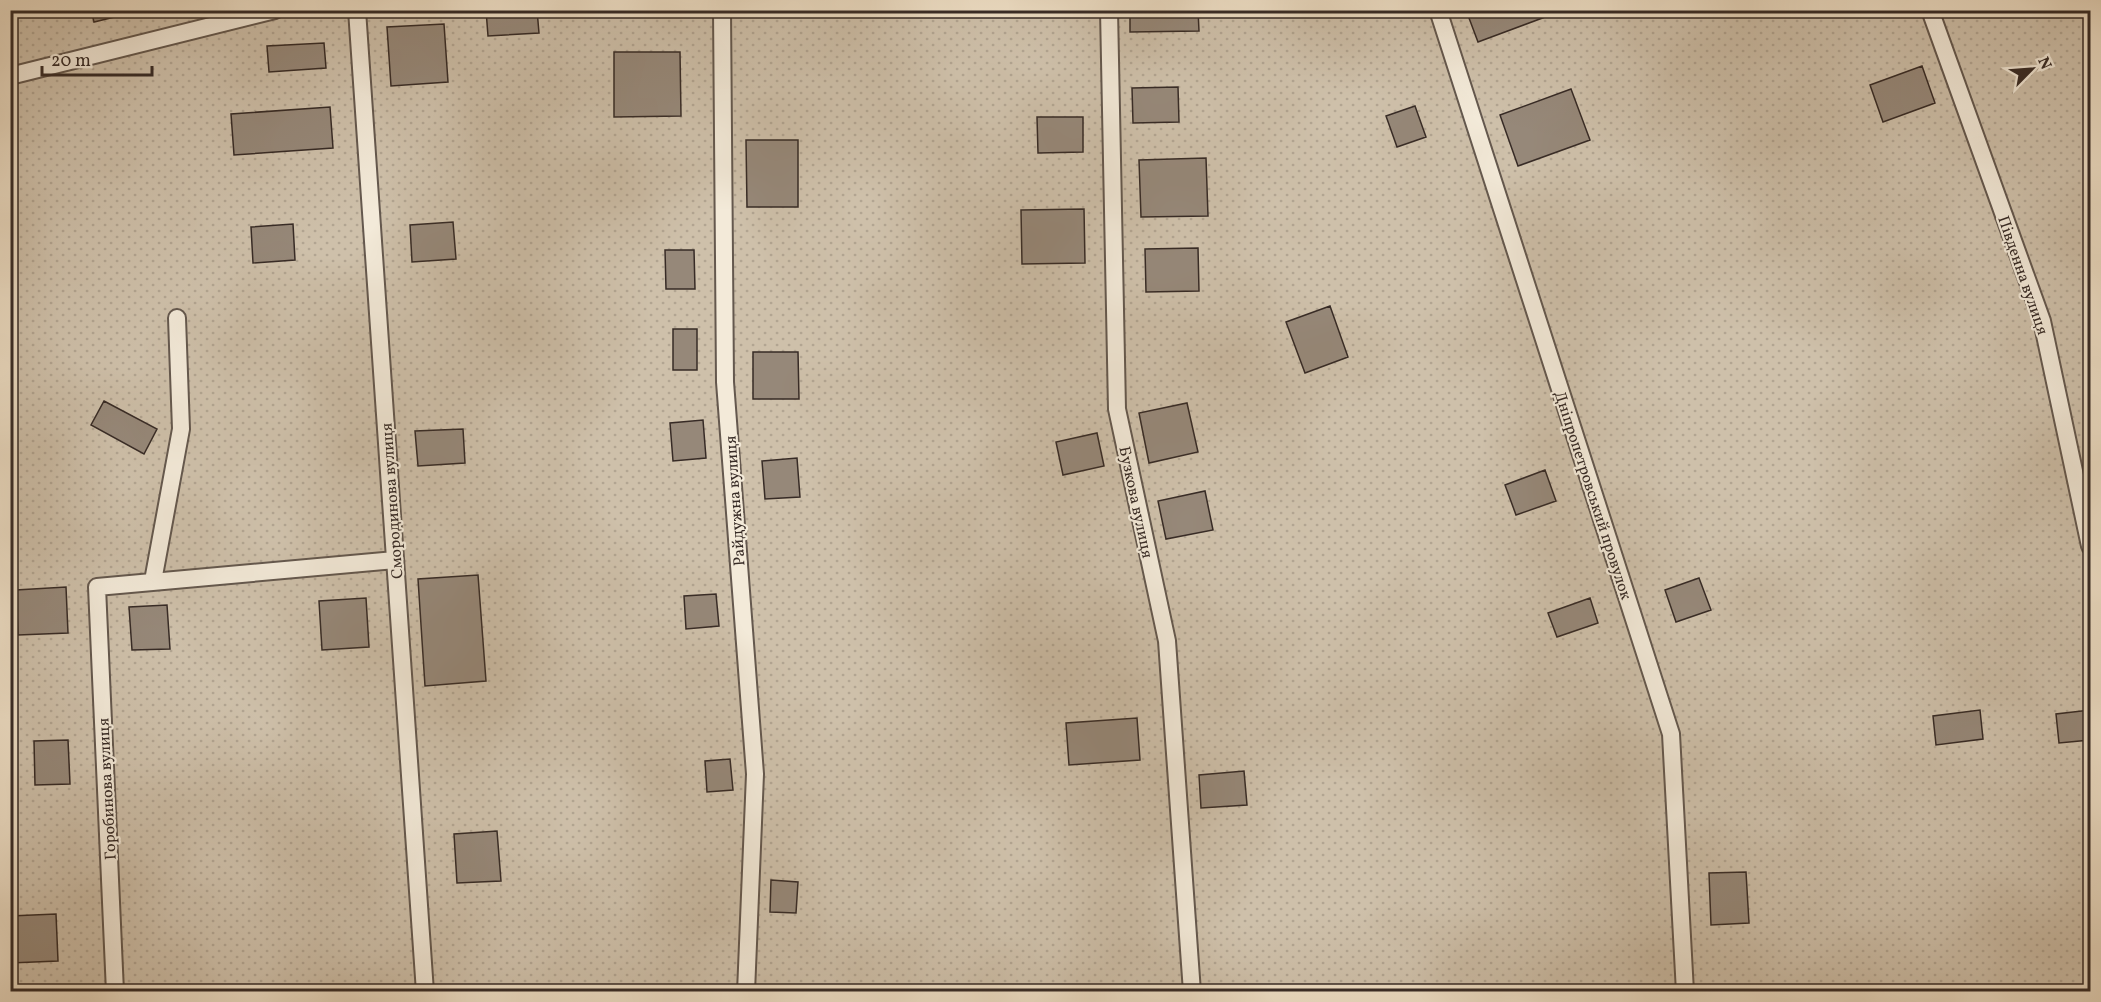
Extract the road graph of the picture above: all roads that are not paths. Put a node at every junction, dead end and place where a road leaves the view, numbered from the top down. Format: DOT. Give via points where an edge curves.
graph roads {
  1 [pos="275,10"];
  2 [pos="357,10"];
  3 [pos="722,10"];
  4 [pos="1109,10"];
  5 [pos="1438,10"];
  6 [pos="1930,10"];
  7 [pos="10,76"];
  8 [pos="177,318"];
  9 [pos="2091,546"];
  10 [pos="395,560"];
  11 [pos="153,581"];
  12 [pos="115,992"];
  13 [pos="425,992"];
  14 [pos="746,992"];
  15 [pos="1192,992"];
  16 [pos="1685,992"];
  1 -- 7 [label="lane"];
  2 -- 10 [label="lane, Смородинова вулиця"];
  3 -- 14 [label="lane, Райдужна вулиця" via="725,382 755,774"];
  4 -- 15 [label="lane, Бузкова вулиця" via="1117,410 1167,641"];
  5 -- 16 [label="lane, Дніпропетровський провулок" via="1671,734"];
  6 -- 9 [label="lane, Південна вулиця" via="2042,321"];
  8 -- 11 [label="lane" via="181,429"];
  10 -- 11 [label="lane"];
  10 -- 13 [label="lane, Смородинова вулиця"];
  11 -- 12 [label="lane, Горобинова вулиця" via="97,587"];
}
